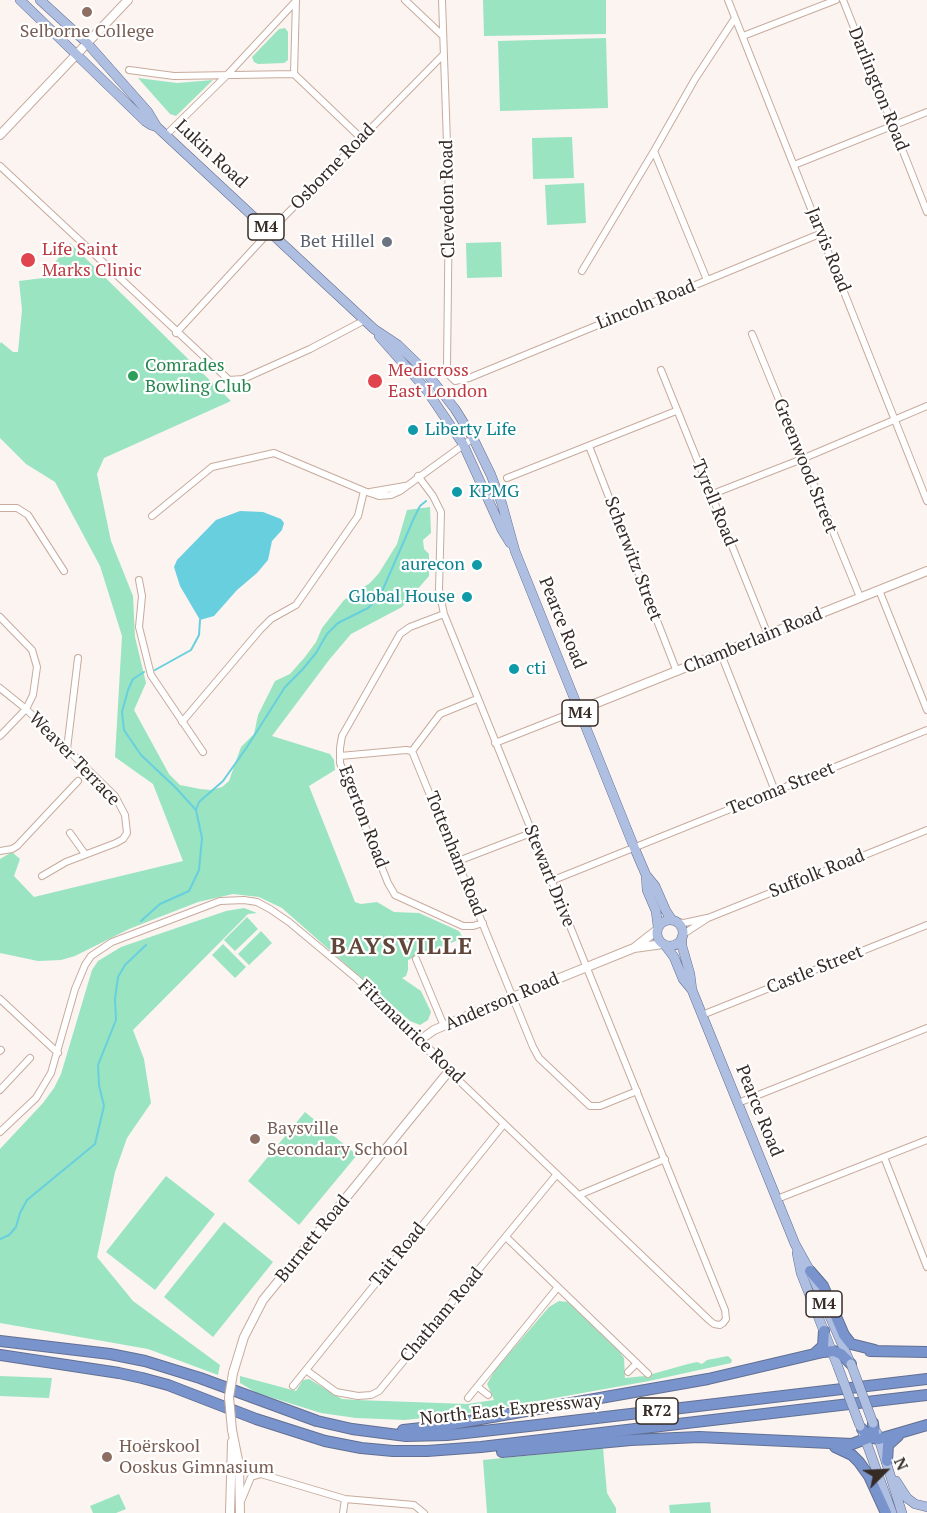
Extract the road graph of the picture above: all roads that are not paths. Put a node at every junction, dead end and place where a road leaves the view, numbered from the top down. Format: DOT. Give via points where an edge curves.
graph roads {
  1 [pos="20,0"];
  2 [pos="40,0"];
  3 [pos="128,0"];
  4 [pos="296,0"];
  5 [pos="405,0"];
  6 [pos="441,0"];
  7 [pos="728,0"];
  8 [pos="836,0"];
  9 [pos="843,0"];
  10 [pos="735,18"];
  11 [pos="442,35"];
  12 [pos="743,36"];
  13 [pos="87,43"];
  14 [pos="77,53"];
  15 [pos="443,55"];
  16 [pos="129,70"];
  17 [pos="228,74"];
  18 [pos="294,74"];
  19 [pos="927,112"];
  20 [pos="893,125"];
  21 [pos="157,127"];
  22 [pos="0,135"];
  23 [pos="166,135"];
  24 [pos="361,138"];
  25 [pos="654,151"];
  26 [pos="794,165"];
  27 [pos="0,166"];
  28 [pos="927,212"];
  29 [pos="270,231"];
  30 [pos="822,233"];
  31 [pos="582,271"];
  32 [pos="707,280"];
  33 [pos="365,320"];
  34 [pos="374,329"];
  35 [pos="176,333"];
  36 [pos="752,334"];
  37 [pos="661,370"];
  38 [pos="469,378"];
  39 [pos="927,406"];
  40 [pos="454,409"];
  41 [pos="676,411"];
  42 [pos="446,416"];
  43 [pos="895,420"];
  44 [pos="473,438"];
  45 [pos="464,444"];
  46 [pos="589,446"];
  47 [pos="802,459"];
  48 [pos="418,476"];
  49 [pos="507,478"];
  50 [pos="366,492"];
  51 [pos="710,495"];
  52 [pos="927,501"];
  53 [pos="0,508"];
  54 [pos="152,516"];
  55 [pos="514,551"];
  56 [pos="64,571"];
  57 [pos="927,571"];
  58 [pos="139,580"];
  59 [pos="879,590"];
  60 [pos="860,597"];
  61 [pos="444,615"];
  62 [pos="0,617"];
  63 [pos="768,635"];
  64 [pos="721,654"];
  65 [pos="78,658"];
  66 [pos="677,672"];
  67 [pos="0,688"];
  68 [pos="477,699"];
  69 [pos="26,709"];
  70 [pos="579,710"];
  71 [pos="927,710"];
  72 [pos="182,722"];
  73 [pos="927,730"];
  74 [pos="0,736"];
  75 [pos="495,743"];
  76 [pos="67,749"];
  77 [pos="412,751"];
  78 [pos="203,752"];
  79 [pos="340,756"];
  80 [pos="78,781"];
  81 [pos="775,791"];
  82 [pos="927,830"];
  83 [pos="70,833"];
  84 [pos="531,833"];
  85 [pos="634,847"];
  86 [pos="0,851"];
  87 [pos="85,854"];
  88 [pos="458,861"];
  89 [pos="646,875"];
  90 [pos="42,876"];
  91 [pos="551,881"];
  92 [pos="708,918"];
  93 [pos="674,921"];
  94 [pos="483,923"];
  95 [pos="927,925"];
  96 [pos="658,928"];
  97 [pos="682,936"];
  98 [pos="664,945"];
  99 [pos="634,948"];
  100 [pos="416,960"];
  101 [pos="587,967"];
  102 [pos="692,990"];
  103 [pos="513,997"];
  104 [pos="0,999"];
  105 [pos="702,1015"];
  106 [pos="444,1026"];
  107 [pos="927,1028"];
  108 [pos="420,1040"];
  109 [pos="58,1053"];
  110 [pos="30,1058"];
  111 [pos="449,1071"];
  112 [pos="0,1090"];
  113 [pos="637,1091"];
  114 [pos="738,1103"];
  115 [pos="504,1124"];
  116 [pos="0,1132"];
  117 [pos="927,1140"];
  118 [pos="884,1157"];
  119 [pos="665,1159"];
  120 [pos="557,1174"];
  121 [pos="579,1195"];
  122 [pos="777,1199"];
  123 [pos="507,1238"];
  124 [pos="795,1244"];
  125 [pos="925,1255"];
  126 [pos="927,1267"];
  127 [pos="810,1271"];
  128 [pos="710,1273"];
  129 [pos="558,1287"];
  130 [pos="824,1331"];
  131 [pos="0,1341"];
  132 [pos="875,1350"];
  133 [pos="831,1351"];
  134 [pos="927,1352"];
  135 [pos="814,1354"];
  136 [pos="0,1355"];
  137 [pos="637,1363"];
  138 [pos="845,1363"];
  139 [pos="306,1370"];
  140 [pos="628,1372"];
  141 [pos="648,1374"];
  142 [pos="927,1379"];
  143 [pos="843,1380"];
  144 [pos="293,1386"];
  145 [pos="478,1387"];
  146 [pos="488,1395"];
  147 [pos="927,1395"];
  148 [pos="468,1398"];
  149 [pos="873,1423"];
  150 [pos="927,1425"];
  151 [pos="861,1428"];
  152 [pos="232,1430"];
  153 [pos="907,1431"];
  154 [pos="388,1433"];
  155 [pos="872,1439"];
  156 [pos="820,1443"];
  157 [pos="481,1447"];
  158 [pos="888,1465"];
  159 [pos="239,1479"];
  160 [pos="345,1499"];
  161 [pos="230,1500"];
  162 [pos="240,1503"];
  163 [pos="927,1507"];
  164 [pos="230,1513"];
  165 [pos="240,1513"];
  166 [pos="343,1513"];
  167 [pos="424,1513"];
  168 [pos="886,1513"];
  169 [pos="892,1513"];
  170 [pos="902,1513"];
  1 -- 14 [label="main road, Lukin Road / M4"];
  2 -- 13 [label="main road, Lukin Road / M4"];
  3 -- 13 [label="street"];
  4 -- 17 [label="street"];
  4 -- 18 [label="street"];
  5 -- 11 [label="street"];
  6 -- 11 [label="street, Clevedon Road"];
  7 -- 10 [label="street, Jarvis Road"];
  8 -- 12 [label="street"];
  9 -- 20 [label="street, Darlington Road"];
  10 -- 12 [label="street, Jarvis Road"];
  10 -- 25 [label="street"];
  11 -- 15 [label="street, Clevedon Road"];
  12 -- 26 [label="street, Jarvis Road"];
  13 -- 14 [label="street"];
  13 -- 21 [label="main road, Lukin Road / M4"];
  14 -- 21 [label="main road, Lukin Road / M4" via="145,121"];
  14 -- 22 [label="street"];
  15 -- 24 [label="street, Osborne Road"];
  15 -- 38 [label="street, Clevedon Road" via="449,200 447,366 455,381"];
  16 -- 17 [label="street" via="174,76"];
  17 -- 18 [label="street"];
  17 -- 23 [label="street"];
  18 -- 24 [label="street"];
  19 -- 20 [label="street"];
  20 -- 26 [label="street"];
  20 -- 28 [label="street, Darlington Road"];
  21 -- 23 [label="main road, Lukin Road / M4"];
  23 -- 29 [label="main road, Lukin Road / M4"];
  24 -- 29 [label="street, Osborne Road"];
  25 -- 31 [label="street"];
  25 -- 32 [label="street"];
  26 -- 30 [label="street, Jarvis Road"];
  27 -- 35 [label="street"];
  29 -- 33 [label="main road, Lukin Road / M4"];
  29 -- 35 [label="street, Osborne Road"];
  30 -- 32 [label="street, Lincoln Road"];
  30 -- 43 [label="street, Jarvis Road"];
  32 -- 38 [label="street, Lincoln Road"];
  33 -- 34 [label="main road, Lukin Road / M4"];
  33 -- 35 [label="street" via="235,381 222,376"];
  34 -- 40 [label="main road, Lukin Road / M4" via="425,371"];
  34 -- 42 [label="main road, Lukin Road / M4"];
  36 -- 47 [label="street, Greenwood Street"];
  37 -- 41 [label="street, Tyrell Road"];
  39 -- 43 [label="street"];
  40 -- 44 [label="main road, Pearce Road / M4"];
  41 -- 46 [label="street"];
  41 -- 51 [label="street, Tyrell Road"];
  42 -- 45 [label="main road, Pearce Road / M4"];
  43 -- 47 [label="street"];
  43 -- 52 [label="street, Jarvis Road"];
  44 -- 45 [label="street"];
  44 -- 55 [label="main road, Pearce Road / M4" via="502,504"];
  45 -- 48 [label="street"];
  45 -- 55 [label="main road, Pearce Road / M4"];
  46 -- 49 [label="street"];
  46 -- 66 [label="street, Scherwitz Street"];
  47 -- 51 [label="street"];
  47 -- 60 [label="street, Greenwood Street"];
  48 -- 50 [label="street" via="391,495"];
  48 -- 61 [label="street, Stewart Drive" via="441,512 439,590"];
  50 -- 54 [label="street" via="274,453 212,467"];
  50 -- 72 [label="street" via="358,516 296,605 260,630"];
  51 -- 63 [label="street, Tyrell Road"];
  53 -- 56 [label="street" via="17,508 28,515"];
  55 -- 70 [label="main road, Pearce Road / M4"];
  57 -- 59 [label="street, Chamberlain Road"];
  58 -- 72 [label="street" via="139,627 151,675"];
  59 -- 60 [label="street, Chamberlain Road"];
  59 -- 71 [label="street"];
  60 -- 63 [label="street, Chamberlain Road"];
  61 -- 68 [label="street, Stewart Drive"];
  61 -- 79 [label="street, Egerton Road" via="400,634 342,736"];
  62 -- 69 [label="street" via="26,643 36,660 35,684"];
  63 -- 64 [label="street, Chamberlain Road"];
  64 -- 66 [label="street, Chamberlain Road"];
  64 -- 81 [label="street"];
  65 -- 76 [label="street"];
  66 -- 70 [label="street, Chamberlain Road"];
  67 -- 69 [label="street, Weaver Terrace"];
  68 -- 75 [label="street, Stewart Drive"];
  68 -- 77 [label="street" via="440,714"];
  69 -- 74 [label="street"];
  69 -- 76 [label="street, Weaver Terrace"];
  70 -- 75 [label="street"];
  70 -- 85 [label="main road, Pearce Road / M4"];
  72 -- 78 [label="street"];
  73 -- 81 [label="street, Tecoma Street"];
  75 -- 84 [label="street, Stewart Drive"];
  76 -- 87 [label="street, Weaver Terrace" via="115,796 127,825 127,833 117,843"];
  77 -- 79 [label="street"];
  77 -- 88 [label="street, Tottenham Road"];
  79 -- 94 [label="street, Egerton Road" via="344,775 395,895 463,926"];
  80 -- 86 [label="street" via="17,846"];
  81 -- 85 [label="street, Tecoma Street"];
  82 -- 92 [label="street, Suffolk Road"];
  83 -- 87 [label="street"];
  84 -- 88 [label="street"];
  84 -- 91 [label="street, Stewart Drive"];
  85 -- 89 [label="main road, Pearce Road / M4"];
  85 -- 91 [label="street, Tecoma Street"];
  87 -- 90 [label="street, Weaver Terrace"];
  88 -- 94 [label="street, Tottenham Road"];
  89 -- 93 [label="main road, Pearce Road / M4"];
  89 -- 96 [label="main road, Pearce Road / M4"];
  91 -- 101 [label="street, Stewart Drive"];
  92 -- 93 [label="street, Suffolk Road"];
  92 -- 97 [label="street, Suffolk Road"];
  93 -- 96 [label="main road" via="663,922"];
  93 -- 97 [label="main road, Pearce Road / M4" via="682,929"];
  94 -- 103 [label="street, Tottenham Road"];
  95 -- 105 [label="street, Castle Street"];
  96 -- 98 [label="main road, Pearce Road / M4" via="657,938"];
  96 -- 99 [label="street"];
  97 -- 98 [label="main road" via="675,945"];
  97 -- 102 [label="main road, Pearce Road / M4"];
  98 -- 99 [label="street"];
  98 -- 102 [label="main road, Pearce Road / M4"];
  99 -- 101 [label="street, Anderson Road"];
  100 -- 106 [label="street"];
  101 -- 103 [label="street, Anderson Road"];
  101 -- 113 [label="street, Stewart Drive"];
  102 -- 105 [label="main road, Pearce Road / M4"];
  103 -- 106 [label="street, Anderson Road"];
  103 -- 113 [label="street, Tottenham Road" via="539,1058 590,1106 600,1106"];
  104 -- 109 [label="street"];
  105 -- 114 [label="main road, Pearce Road / M4"];
  106 -- 108 [label="street, Anderson Road"];
  107 -- 114 [label="street"];
  108 -- 109 [label="street, Fitzmaurice Road" via="289,922 257,902 232,900 207,905 135,932 91,956 75,989"];
  108 -- 111 [label="street, Fitzmaurice Road"];
  109 -- 116 [label="street, Fitzmaurice Road" via="36,1098"];
  110 -- 112 [label="street"];
  111 -- 115 [label="street, Fitzmaurice Road"];
  111 -- 152 [label="street, Burnett Road, bridge" via="263,1300 244,1336 233,1373"];
  113 -- 119 [label="street, Stewart Drive"];
  114 -- 122 [label="main road, Pearce Road / M4"];
  115 -- 120 [label="street, Fitzmaurice Road"];
  115 -- 139 [label="street, Tait Road"];
  117 -- 118 [label="street"];
  118 -- 122 [label="street"];
  118 -- 125 [label="street"];
  119 -- 121 [label="street"];
  119 -- 128 [label="street, Stewart Drive"];
  120 -- 121 [label="street, Fitzmaurice Road"];
  120 -- 123 [label="street, Chatham Road"];
  121 -- 128 [label="street, Fitzmaurice Road" via="709,1320 720,1325 726,1319 725,1310"];
  122 -- 124 [label="main road, Pearce Road / M4"];
  123 -- 129 [label="street"];
  123 -- 139 [label="street, Chatham Road" via="379,1391 358,1396 336,1392"];
  124 -- 127 [label="main road, Pearce Road / M4"];
  124 -- 130 [label="main road, Pearce Road / M4" via="801,1273"];
  125 -- 126 [label="street"];
  127 -- 132 [label="highway" via="823,1286 851,1344"];
  127 -- 138 [label="main road, Pearce Road / M4"];
  129 -- 137 [label="street"];
  129 -- 145 [label="street"];
  130 -- 133 [label="main road, Pearce Road / M4"];
  130 -- 135 [label="highway" via="823,1346"];
  131 -- 154 [label="highway, North East Expressway / R72" via="145,1361 317,1421"];
  132 -- 134 [label="highway"];
  132 -- 138 [label="highway" via="856,1353"];
  133 -- 135 [label="highway"];
  133 -- 138 [label="highway" via="841,1354"];
  135 -- 154 [label="highway" via="708,1379"];
  136 -- 157 [label="highway, North East Expressway / R72" via="119,1373 168,1386 325,1441 361,1448 427,1451"];
  137 -- 140 [label="street"];
  137 -- 141 [label="street"];
  138 -- 143 [label="highway, bridge"];
  138 -- 149 [label="main road, Pearce Road / M4, bridge"];
  139 -- 144 [label="street, Tait Road"];
  142 -- 154 [label="highway, North East Expressway / R72" via="469,1433"];
  143 -- 151 [label="main road, bridge"];
  145 -- 146 [label="street"];
  145 -- 148 [label="street"];
  147 -- 157 [label="highway, North East Expressway / R72"];
  149 -- 155 [label="highway"];
  150 -- 153 [label="highway"];
  151 -- 155 [label="highway"];
  152 -- 159 [label="street"];
  152 -- 161 [label="street"];
  153 -- 155 [label="highway"];
  153 -- 158 [label="highway" via="888,1445"];
  155 -- 156 [label="highway" via="844,1445"];
  155 -- 158 [label="main road"];
  155 -- 169 [label="main road"];
  156 -- 157 [label="highway" via="699,1437 497,1452"];
  156 -- 168 [label="highway" via="844,1450 859,1462"];
  158 -- 163 [label="main road" via="907,1497"];
  158 -- 170 [label="main road"];
  159 -- 161 [label="street"];
  159 -- 162 [label="street"];
  160 -- 162 [label="street" via="256,1474 248,1482"];
  160 -- 166 [label="street"];
  160 -- 167 [label="street" via="414,1505"];
  161 -- 164 [label="street"];
  162 -- 165 [label="street"];
}
